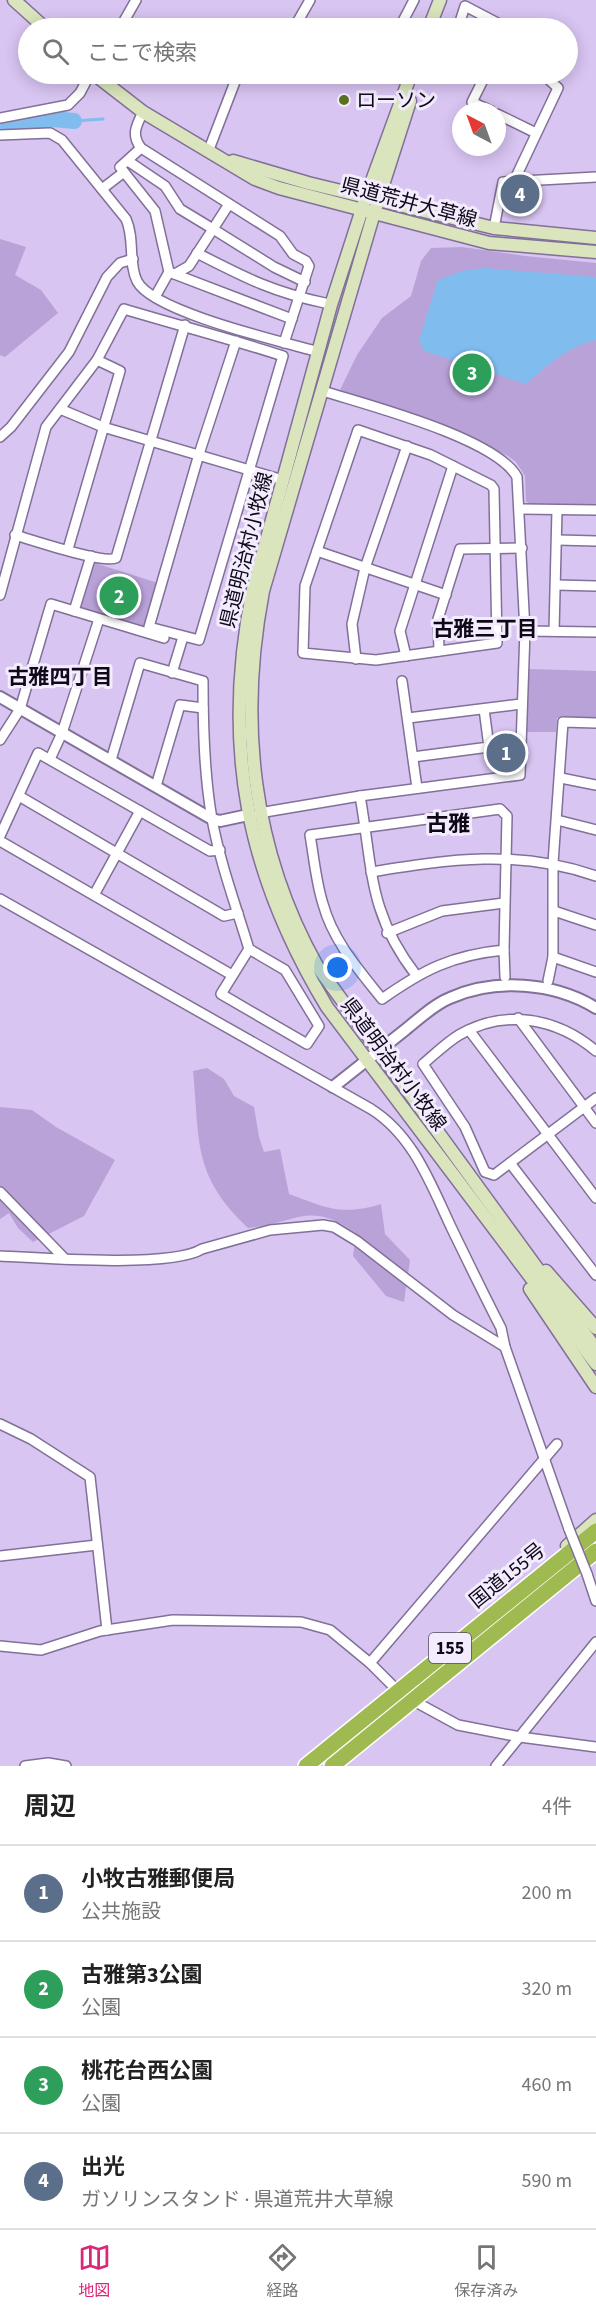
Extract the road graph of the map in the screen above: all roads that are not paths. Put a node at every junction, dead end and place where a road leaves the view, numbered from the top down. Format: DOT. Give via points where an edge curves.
graph roads {
  1 [pos="14,0"];
  2 [pos="136,0"];
  3 [pos="310,0"];
  4 [pos="414,0"];
  5 [pos="440,0"];
  6 [pos="34,18"];
  7 [pos="126,18"];
  8 [pos="300,18"];
  9 [pos="405,18"];
  10 [pos="434,18"];
  11 [pos="461,18"];
  12 [pos="488,18"];
  13 [pos="87,84"];
  14 [pos="107,84"];
  15 [pos="235,84"];
  16 [pos="408,84"];
  17 [pos="414,84"];
  18 [pos="481,84"];
  19 [pos="554,84"];
  20 [pos="472,102"];
  21 [pos="142,112"];
  22 [pos="0,118"];
  23 [pos="506,118"];
  24 [pos="536,133"];
  25 [pos="0,135"];
  26 [pos="141,148"];
  27 [pos="214,154"];
  28 [pos="128,161"];
  29 [pos="124,172"];
  30 [pos="596,177"];
  31 [pos="514,181"];
  32 [pos="102,189"];
  33 [pos="372,198"];
  34 [pos="229,204"];
  35 [pos="368,212"];
  36 [pos="494,228"];
  37 [pos="213,229"];
  38 [pos="596,238"];
  39 [pos="596,252"];
  40 [pos="197,253"];
  41 [pos="133,259"];
  42 [pos="172,273"];
  43 [pos="305,282"];
  44 [pos="155,297"];
  45 [pos="298,298"];
  46 [pos="325,303"];
  47 [pos="292,319"];
  48 [pos="185,326"];
  49 [pos="236,341"];
  50 [pos="284,343"];
  51 [pos="319,352"];
  52 [pos="97,360"];
  53 [pos="323,391"];
  54 [pos="60,409"];
  55 [pos="104,427"];
  56 [pos="0,437"];
  57 [pos="152,441"];
  58 [pos="407,446"];
  59 [pos="199,454"];
  60 [pos="453,466"];
  61 [pos="249,469"];
  62 [pos="284,480"];
  63 [pos="521,509"];
  64 [pos="557,510"];
  65 [pos="596,510"];
  66 [pos="15,535"];
  67 [pos="558,540"];
  68 [pos="596,541"];
  69 [pos="495,548"];
  70 [pos="522,548"];
  71 [pos="68,549"];
  72 [pos="317,551"];
  73 [pos="91,556"];
  74 [pos="364,568"];
  75 [pos="416,585"];
  76 [pos="556,585"];
  77 [pos="596,586"];
  78 [pos="0,591"];
  79 [pos="446,595"];
  80 [pos="74,611"];
  81 [pos="99,619"];
  82 [pos="525,631"];
  83 [pos="554,631"];
  84 [pos="596,632"];
  85 [pos="182,640"];
  86 [pos="439,651"];
  87 [pos="406,656"];
  88 [pos="356,659"];
  89 [pos="172,673"];
  90 [pos="402,681"];
  91 [pos="0,697"];
  92 [pos="521,704"];
  93 [pos="203,708"];
  94 [pos="20,709"];
  95 [pos="484,709"];
  96 [pos="408,718"];
  97 [pos="596,723"];
  98 [pos="62,733"];
  99 [pos="0,741"];
  100 [pos="413,757"];
  101 [pos="50,759"];
  102 [pos="111,760"];
  103 [pos="561,778"];
  104 [pos="596,785"];
  105 [pos="156,786"];
  106 [pos="417,789"];
  107 [pos="19,796"];
  108 [pos="360,796"];
  109 [pos="141,811"];
  110 [pos="254,814"];
  111 [pos="212,819"];
  112 [pos="557,820"];
  113 [pos="365,825"];
  114 [pos="596,830"];
  115 [pos="0,836"];
  116 [pos="0,842"];
  117 [pos="220,850"];
  118 [pos="117,853"];
  119 [pos="507,858"];
  120 [pos="553,863"];
  121 [pos="371,872"];
  122 [pos="596,876"];
  123 [pos="94,895"];
  124 [pos="0,899"];
  125 [pos="504,903"];
  126 [pos="554,912"];
  127 [pos="238,913"];
  128 [pos="596,925"];
  129 [pos="387,933"];
  130 [pos="249,948"];
  131 [pos="504,950"];
  132 [pos="553,957"];
  133 [pos="596,972"];
  134 [pos="232,975"];
  135 [pos="416,975"];
  136 [pos="505,977"];
  137 [pos="548,981"];
  138 [pos="596,1008"];
  139 [pos="518,1018"];
  140 [pos="469,1030"];
  141 [pos="378,1050"];
  142 [pos="596,1051"];
  143 [pos="367,1059"];
  144 [pos="333,1087"];
  145 [pos="596,1098"];
  146 [pos="584,1107"];
  147 [pos="596,1123"];
  148 [pos="548,1134"];
  149 [pos="510,1163"];
  150 [pos="0,1192"];
  151 [pos="596,1198"];
  152 [pos="502,1232"];
  153 [pos="0,1256"];
  154 [pos="65,1259"];
  155 [pos="596,1275"];
  156 [pos="596,1328"];
  157 [pos="505,1347"];
  158 [pos="596,1349"];
  159 [pos="596,1364"];
  160 [pos="596,1387"];
  161 [pos="0,1424"];
  162 [pos="557,1444"];
  163 [pos="545,1459"];
  164 [pos="596,1520"];
  165 [pos="596,1531"];
  166 [pos="98,1545"];
  167 [pos="596,1551"];
  168 [pos="0,1556"];
  169 [pos="596,1601"];
  170 [pos="495,1611"];
  171 [pos="107,1630"];
  172 [pos="596,1642"];
  173 [pos="0,1646"];
  174 [pos="370,1663"];
  175 [pos="397,1691"];
  176 [pos="412,1700"];
  177 [pos="520,1737"];
  178 [pos="596,1747"];
  179 [pos="25,1766"];
  180 [pos="66,1766"];
  181 [pos="306,1766"];
  182 [pos="332,1766"];
  183 [pos="496,1766"];
  1 -- 6 [label="main road"];
  2 -- 7 [label="street"];
  3 -- 8 [label="street"];
  4 -- 9 [label="street"];
  5 -- 10 [label="main road"];
  11 -- 12 [label="street" via="465,6"];
  13 -- 22 [label="street" via="68,105"];
  14 -- 21 [label="main road, 県道荒井大草線"];
  15 -- 27 [label="street"];
  16 -- 33 [label="main road, 県道明治村小牧線"];
  17 -- 33 [label="main road, 県道明治村小牧線"];
  18 -- 20 [label="street"];
  19 -- 24 [label="street" via="558,88"];
  21 -- 26 [label="street" via="134,131"];
  21 -- 27 [label="main road, 県道荒井大草線"];
  23 -- 24 [label="street"];
  24 -- 31 [label="street"];
  25 -- 32 [label="street" via="56,135"];
  26 -- 28 [label="street"];
  26 -- 34 [label="street"];
  27 -- 33 [label="main road, 県道荒井大草線"];
  27 -- 35 [label="main road, 県道荒井大草線" via="255,179"];
  28 -- 29 [label="street" via="120,167"];
  28 -- 37 [label="street" via="165,186 180,209"];
  29 -- 32 [label="street"];
  29 -- 42 [label="street" via="156,211"];
  30 -- 31 [label="street"];
  31 -- 36 [label="street" via="503,182"];
  32 -- 41 [label="street" via="126,219 132,233"];
  33 -- 35 [label="main road, 県道明治村小牧線"];
  33 -- 36 [label="main road, 県道荒井大草線"];
  34 -- 37 [label="street"];
  34 -- 43 [label="street" via="280,236 293,254 306,261 309,266"];
  35 -- 39 [label="main road, 県道荒井大草線" via="489,243"];
  35 -- 51 [label="main road, 県道明治村小牧線" via="331,305"];
  35 -- 53 [label="main road, 県道明治村小牧線"];
  36 -- 38 [label="main road, 県道荒井大草線"];
  37 -- 40 [label="street"];
  37 -- 43 [label="street"];
  40 -- 42 [label="street" via="189,266"];
  40 -- 45 [label="street" via="233,273"];
  41 -- 44 [label="street" via="136,281"];
  41 -- 56 [label="street" via="114,268 69,352"];
  42 -- 44 [label="street"];
  42 -- 47 [label="street"];
  43 -- 45 [label="street"];
  44 -- 50 [label="street" via="188,313"];
  45 -- 46 [label="street"];
  45 -- 47 [label="street"];
  47 -- 50 [label="street"];
  48 -- 49 [label="street"];
  48 -- 52 [label="street" via="124,309"];
  48 -- 57 [label="street"];
  49 -- 59 [label="street"];
  49 -- 61 [label="street" via="283,356"];
  50 -- 51 [label="street"];
  51 -- 62 [label="main road, 県道明治村小牧線"];
  52 -- 54 [label="street"];
  52 -- 55 [label="street" via="120,371"];
  53 -- 63 [label="street" via="456,436 501,460 512,467 517,477"];
  53 -- 110 [label="main road, 県道明治村小牧線" via="267,581 255,636 250,726"];
  54 -- 55 [label="street"];
  54 -- 66 [label="street" via="46,427"];
  55 -- 57 [label="street"];
  55 -- 71 [label="street"];
  57 -- 59 [label="street"];
  57 -- 73 [label="street" via="116,558"];
  58 -- 60 [label="street"];
  58 -- 72 [label="street" via="358,430"];
  58 -- 74 [label="street"];
  59 -- 61 [label="street"];
  59 -- 85 [label="street" via="149,627"];
  60 -- 69 [label="street" via="494,489"];
  60 -- 75 [label="street"];
  61 -- 62 [label="street"];
  61 -- 85 [label="street" via="199,640"];
  62 -- 110 [label="main road, 県道明治村小牧線" via="244,633 239,726"];
  63 -- 64 [label="street"];
  63 -- 70 [label="street"];
  64 -- 65 [label="street"];
  64 -- 67 [label="street"];
  66 -- 71 [label="street"];
  66 -- 78 [label="street"];
  67 -- 68 [label="street"];
  67 -- 76 [label="street"];
  69 -- 70 [label="street"];
  69 -- 79 [label="street" via="460,549"];
  69 -- 86 [label="street" via="497,643"];
  70 -- 82 [label="street"];
  71 -- 73 [label="street"];
  72 -- 74 [label="street"];
  72 -- 88 [label="street" via="305,586 303,653"];
  73 -- 80 [label="street"];
  74 -- 75 [label="street"];
  74 -- 88 [label="street" via="352,624"];
  75 -- 79 [label="street"];
  75 -- 87 [label="street" via="400,631"];
  76 -- 77 [label="street"];
  76 -- 83 [label="street"];
  79 -- 86 [label="street" via="438,619"];
  80 -- 81 [label="street"];
  80 -- 94 [label="street" via="51,604"];
  81 -- 85 [label="street"];
  81 -- 98 [label="street"];
  82 -- 83 [label="street"];
  82 -- 92 [label="street"];
  83 -- 84 [label="street"];
  85 -- 89 [label="street"];
  86 -- 87 [label="street"];
  87 -- 88 [label="street"];
  89 -- 93 [label="street" via="203,681"];
  89 -- 102 [label="street" via="140,663"];
  90 -- 96 [label="street"];
  91 -- 94 [label="street"];
  92 -- 95 [label="street"];
  92 -- 106 [label="street" via="520,775"];
  93 -- 105 [label="street" via="180,705"];
  93 -- 111 [label="street"];
  94 -- 98 [label="street"];
  94 -- 99 [label="street"];
  95 -- 96 [label="street"];
  95 -- 100 [label="street" via="489,747"];
  96 -- 100 [label="street"];
  97 -- 103 [label="street" via="563,722"];
  98 -- 101 [label="street"];
  98 -- 102 [label="street"];
  100 -- 106 [label="street"];
  101 -- 107 [label="street" via="38,753"];
  101 -- 109 [label="street"];
  102 -- 105 [label="street"];
  103 -- 104 [label="street"];
  103 -- 112 [label="street"];
  105 -- 111 [label="street"];
  106 -- 108 [label="street"];
  107 -- 115 [label="street"];
  107 -- 118 [label="street"];
  108 -- 110 [label="street"];
  108 -- 113 [label="street"];
  109 -- 117 [label="street" via="210,851"];
  109 -- 118 [label="street"];
  110 -- 111 [label="street"];
  110 -- 141 [label="main road, 県道明治村小牧線" via="287,907 305,944 339,999"];
  110 -- 143 [label="main road, 県道明治村小牧線" via="260,863 294,950 327,1007"];
  111 -- 117 [label="street"];
  112 -- 114 [label="street"];
  112 -- 120 [label="street"];
  113 -- 119 [label="street" via="500,809 507,816"];
  113 -- 121 [label="street"];
  113 -- 135 [label="street" via="310,835 323,905 348,956 381,999"];
  116 -- 123 [label="street"];
  117 -- 127 [label="street"];
  118 -- 123 [label="street"];
  118 -- 127 [label="street" via="224,916"];
  119 -- 120 [label="street"];
  119 -- 121 [label="street" via="465,859"];
  119 -- 125 [label="street"];
  120 -- 122 [label="street"];
  120 -- 126 [label="street"];
  121 -- 129 [label="street"];
  123 -- 134 [label="street"];
  124 -- 144 [label="street"];
  125 -- 129 [label="street" via="442,911"];
  125 -- 131 [label="street"];
  126 -- 128 [label="street"];
  126 -- 132 [label="street"];
  127 -- 130 [label="street"];
  129 -- 135 [label="street"];
  130 -- 134 [label="street"];
  130 -- 134 [label="street" via="285,970 319,1026 307,1044 221,994"];
  131 -- 135 [label="street" via="458,957"];
  131 -- 136 [label="street"];
  132 -- 133 [label="street"];
  132 -- 137 [label="street"];
  138 -- 141 [label="street" via="568,995 524,985 475,990 431,1009"];
  139 -- 140 [label="street" via="485,1022"];
  139 -- 142 [label="street" via="555,1026 580,1037"];
  139 -- 146 [label="street"];
  140 -- 148 [label="street"];
  140 -- 149 [label="street" via="423,1064 465,1127 485,1172 494,1175"];
  141 -- 143 [label="street"];
  141 -- 152 [label="main road, 県道明治村小牧線"];
  143 -- 144 [label="street"];
  143 -- 152 [label="main road, 県道明治村小牧線"];
  144 -- 157 [label="street" via="387,1119 405,1138 501,1328"];
  145 -- 146 [label="street"];
  146 -- 147 [label="street"];
  146 -- 148 [label="street"];
  148 -- 149 [label="street"];
  148 -- 151 [label="street"];
  149 -- 155 [label="street"];
  150 -- 154 [label="street"];
  152 -- 156 [label="main road"];
  152 -- 158 [label="main road"];
  152 -- 159 [label="main road"];
  152 -- 160 [label="main road" via="558,1334"];
  153 -- 154 [label="street"];
  154 -- 157 [label="street" via="145,1259 195,1253 270,1230 334,1227 453,1315"];
  157 -- 163 [label="street"];
  161 -- 166 [label="street" via="32,1439 90,1477"];
  162 -- 163 [label="street"];
  163 -- 169 [label="street, bridge"];
  163 -- 174 [label="street"];
  164 -- 170 [label="main road"];
  165 -- 170 [label="highway, 国道155号 / 155"];
  166 -- 168 [label="street"];
  166 -- 171 [label="street"];
  167 -- 176 [label="highway, 国道155号 / 155"];
  170 -- 175 [label="highway, 国道155号 / 155"];
  171 -- 173 [label="street" via="41,1650"];
  171 -- 174 [label="street" via="173,1620 301,1622 330,1629"];
  172 -- 177 [label="street"];
  174 -- 175 [label="street"];
  175 -- 176 [label="street"];
  175 -- 181 [label="highway, 国道155号 / 155"];
  176 -- 177 [label="street" via="458,1725"];
  176 -- 182 [label="highway, 国道155号 / 155"];
  177 -- 178 [label="street"];
  177 -- 183 [label="street"];
  179 -- 180 [label="street"];
}
